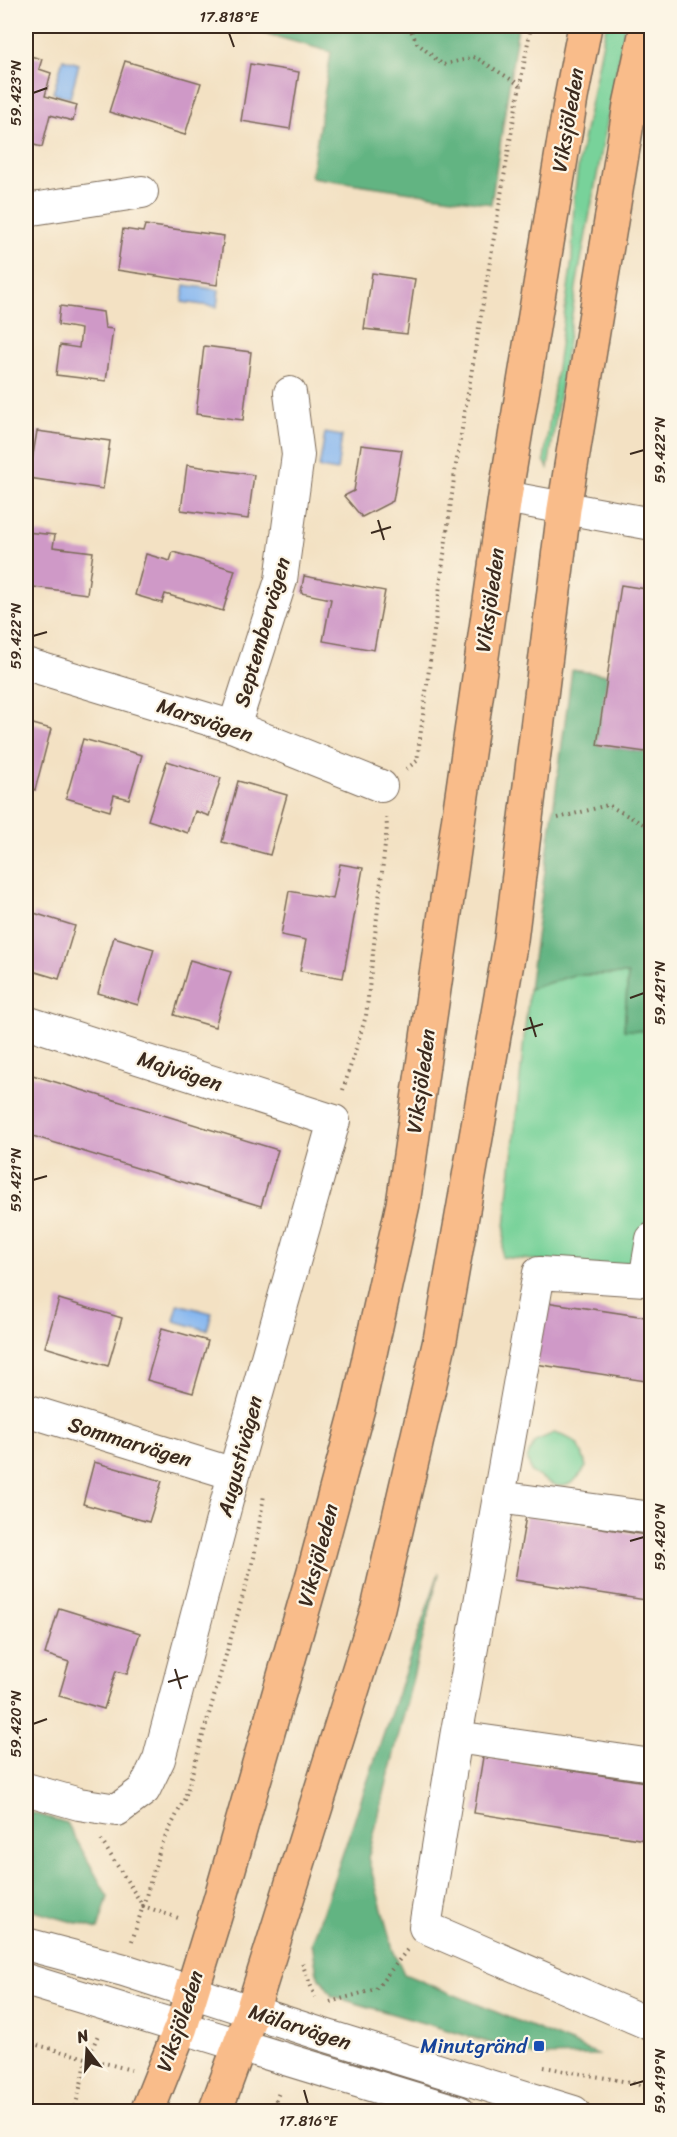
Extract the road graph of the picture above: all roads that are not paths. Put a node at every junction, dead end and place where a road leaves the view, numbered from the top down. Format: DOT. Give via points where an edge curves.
graph roads {
  1 [pos="585,26"];
  2 [pos="647,26"];
  3 [pos="142,192"];
  4 [pos="26,210"];
  5 [pos="290,393"];
  6 [pos="505,496"];
  7 [pos="564,509"];
  8 [pos="651,524"];
  9 [pos="26,664"];
  10 [pos="234,727"];
  11 [pos="381,786"];
  12 [pos="26,1022"];
  13 [pos="334,1121"];
  14 [pos="651,1239"];
  15 [pos="648,1280"];
  16 [pos="26,1410"];
  17 [pos="234,1474"];
  18 [pos="499,1497"];
  19 [pos="651,1518"];
  20 [pos="456,1737"];
  21 [pos="651,1765"];
  22 [pos="26,1788"];
  23 [pos="26,1944"];
  24 [pos="26,1980"];
  25 [pos="192,1992"];
  26 [pos="252,2012"];
  27 [pos="651,2025"];
  28 [pos="181,2027"];
  29 [pos="240,2045"];
  30 [pos="147,2112"];
  31 [pos="215,2112"];
  32 [pos="459,2112"];
  33 [pos="574,2112"];
  1 -- 6 [label="main road, Viksjöleden"];
  2 -- 7 [label="main road" via="630,105"];
  3 -- 4 [label="street"];
  5 -- 10 [label="street, Septembervägen" via="298,455 281,580"];
  6 -- 7 [label="street"];
  6 -- 25 [label="main road, Viksjöleden" via="403,1204 358,1408"];
  7 -- 8 [label="street"];
  7 -- 26 [label="main road" via="511,940 440,1340 378,1608"];
  9 -- 10 [label="street, Marsvägen"];
  10 -- 11 [label="street, Marsvägen"];
  12 -- 13 [label="street, Majvägen"];
  13 -- 17 [label="street, Augustivägen"];
  14 -- 15 [label="street"];
  15 -- 18 [label="street" via="538,1274"];
  16 -- 17 [label="street, Sommarvägen"];
  17 -- 22 [label="street, Augustivägen" via="159,1759 144,1790 117,1810 79,1804"];
  18 -- 19 [label="street"];
  18 -- 20 [label="street"];
  20 -- 21 [label="street"];
  20 -- 27 [label="street" via="425,1927"];
  23 -- 25 [label="street, Mälarvägen"];
  24 -- 28 [label="street, Mälarvägen"];
  25 -- 26 [label="street, Mälarvägen"];
  25 -- 28 [label="main road, Viksjöleden"];
  26 -- 29 [label="main road"];
  26 -- 33 [label="street, Mälarvägen"];
  28 -- 29 [label="street, Mälarvägen"];
  28 -- 30 [label="main road, Viksjöleden"];
  29 -- 31 [label="main road"];
  29 -- 32 [label="street, Mälarvägen"];
}
